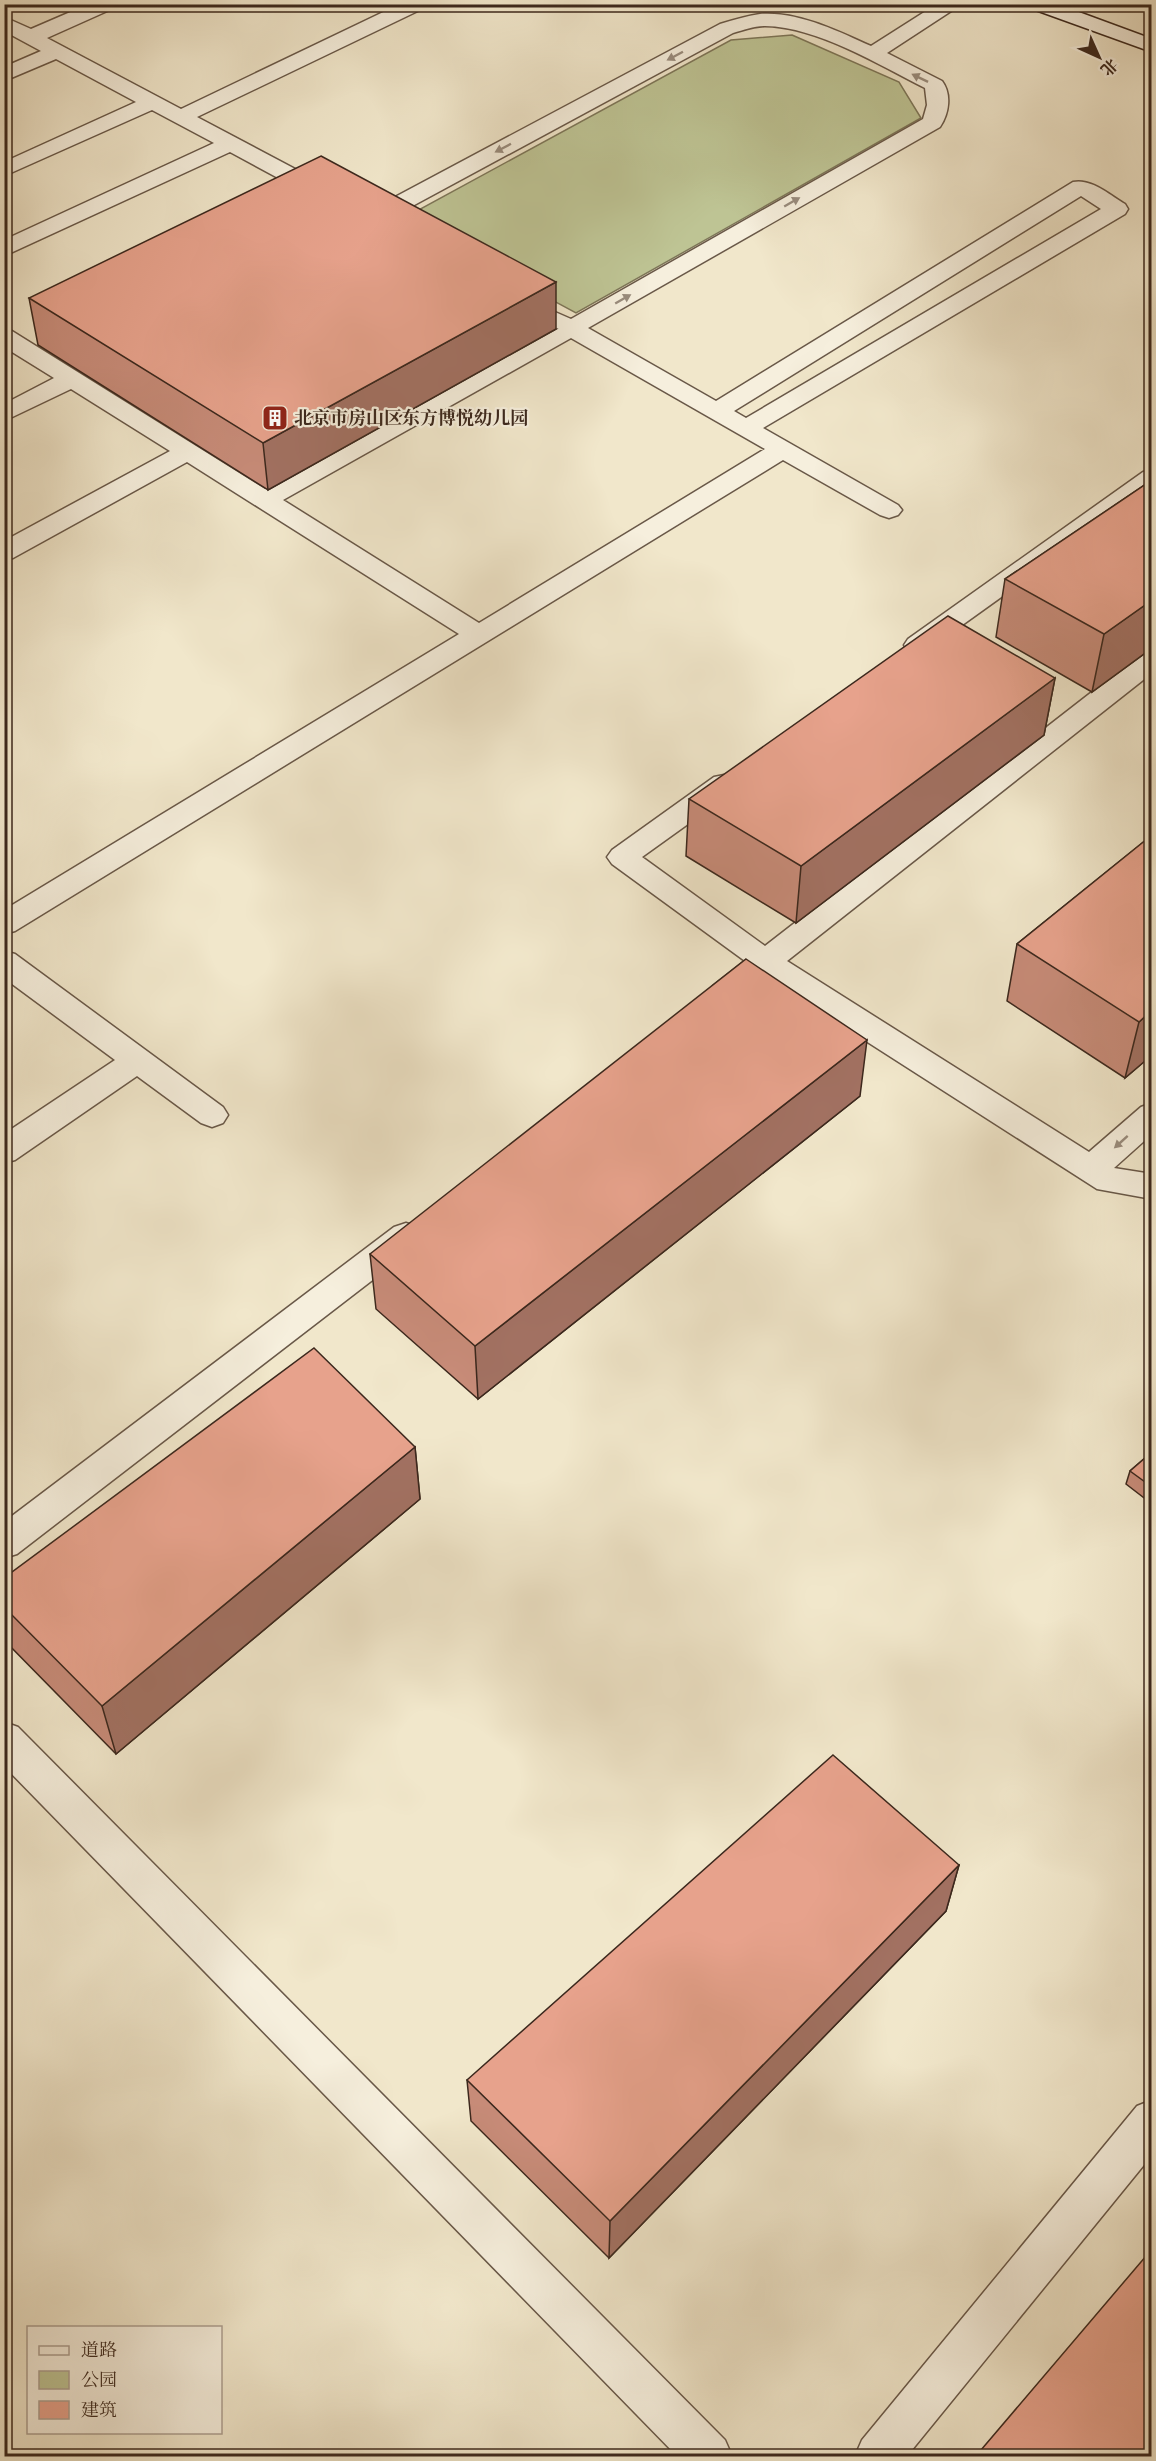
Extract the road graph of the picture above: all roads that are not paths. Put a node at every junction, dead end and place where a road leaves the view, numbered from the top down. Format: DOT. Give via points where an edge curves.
graph roads {
  1 [pos="107,4"];
  2 [pos="417,4"];
  3 [pos="952,4"];
  4 [pos="1037,4"];
  5 [pos="4,23"];
  6 [pos="31,37"];
  7 [pos="1152,46"];
  8 [pos="57,51"];
  9 [pos="872,54"];
  10 [pos="4,75"];
  11 [pos="152,102"];
  12 [pos="180,117"];
  13 [pos="230,144"];
  14 [pos="4,170"];
  15 [pos="300,203"];
  16 [pos="356,210"];
  17 [pos="4,249"];
  18 [pos="532,306"];
  19 [pos="572,328"];
  20 [pos="17,342"];
  21 [pos="73,378"];
  22 [pos="717,411"];
  23 [pos="4,414"];
  24 [pos="746,428"];
  25 [pos="783,449"];
  26 [pos="189,451"];
  27 [pos="1152,477"];
  28 [pos="265,500"];
  29 [pos="889,510"];
  30 [pos="4,552"];
  31 [pos="479,635"];
  32 [pos="901,656"];
  33 [pos="1152,659"];
  34 [pos="747,767"];
  35 [pos="4,924"];
  36 [pos="766,961"];
  37 [pos="11,977"];
  38 [pos="699,1012"];
  39 [pos="138,1060"];
  40 [pos="212,1115"];
  41 [pos="1152,1115"];
  42 [pos="4,1151"];
  43 [pos="1091,1169"];
  44 [pos="1152,1187"];
  45 [pos="433,1216"];
  46 [pos="4,1543"];
  47 [pos="4,1739"];
  48 [pos="1152,2121"];
  49 [pos="709,2457"];
  50 [pos="878,2457"];
  1 -- 6 [label="street"];
  2 -- 12 [label="street"];
  3 -- 9 [label="street"];
  4 -- 7 [label="street"];
  5 -- 6 [label="street"];
  6 -- 8 [label="street"];
  8 -- 10 [label="street"];
  8 -- 11 [label="street"];
  9 -- 16 [label="street, one-way" via="798,24 764,20 727,28"];
  19 -- 9 [label="street, one-way" via="932,122 938,105 936,85"];
  11 -- 12 [label="street"];
  11 -- 14 [label="street"];
  12 -- 13 [label="street"];
  13 -- 16 [label="street"];
  13 -- 17 [label="street"];
  15 -- 16 [label="street"];
  18 -- 19 [label="street"];
  19 -- 22 [label="street"];
  19 -- 28 [label="street"];
  20 -- 21 [label="street"];
  21 -- 23 [label="street"];
  21 -- 26 [label="street"];
  22 -- 24 [label="street"];
  22 -- 24 [label="street" via="1081,187 1117,209"];
  24 -- 25 [label="street"];
  25 -- 29 [label="street"];
  25 -- 31 [label="street"];
  26 -- 28 [label="street"];
  26 -- 30 [label="street"];
  27 -- 32 [label="street"];
  28 -- 31 [label="street"];
  31 -- 35 [label="street"];
  33 -- 36 [label="street"];
  34 -- 36 [label="street" via="622,857"];
  36 -- 38 [label="street"];
  36 -- 43 [label="street"];
  37 -- 39 [label="street"];
  39 -- 40 [label="street"];
  39 -- 42 [label="street"];
  41 -- 43 [label="street, one-way"];
  43 -- 44 [label="street" via="1108,1180"];
  45 -- 46 [label="street"];
  47 -- 49 [label="street"];
  48 -- 50 [label="street"];
}
